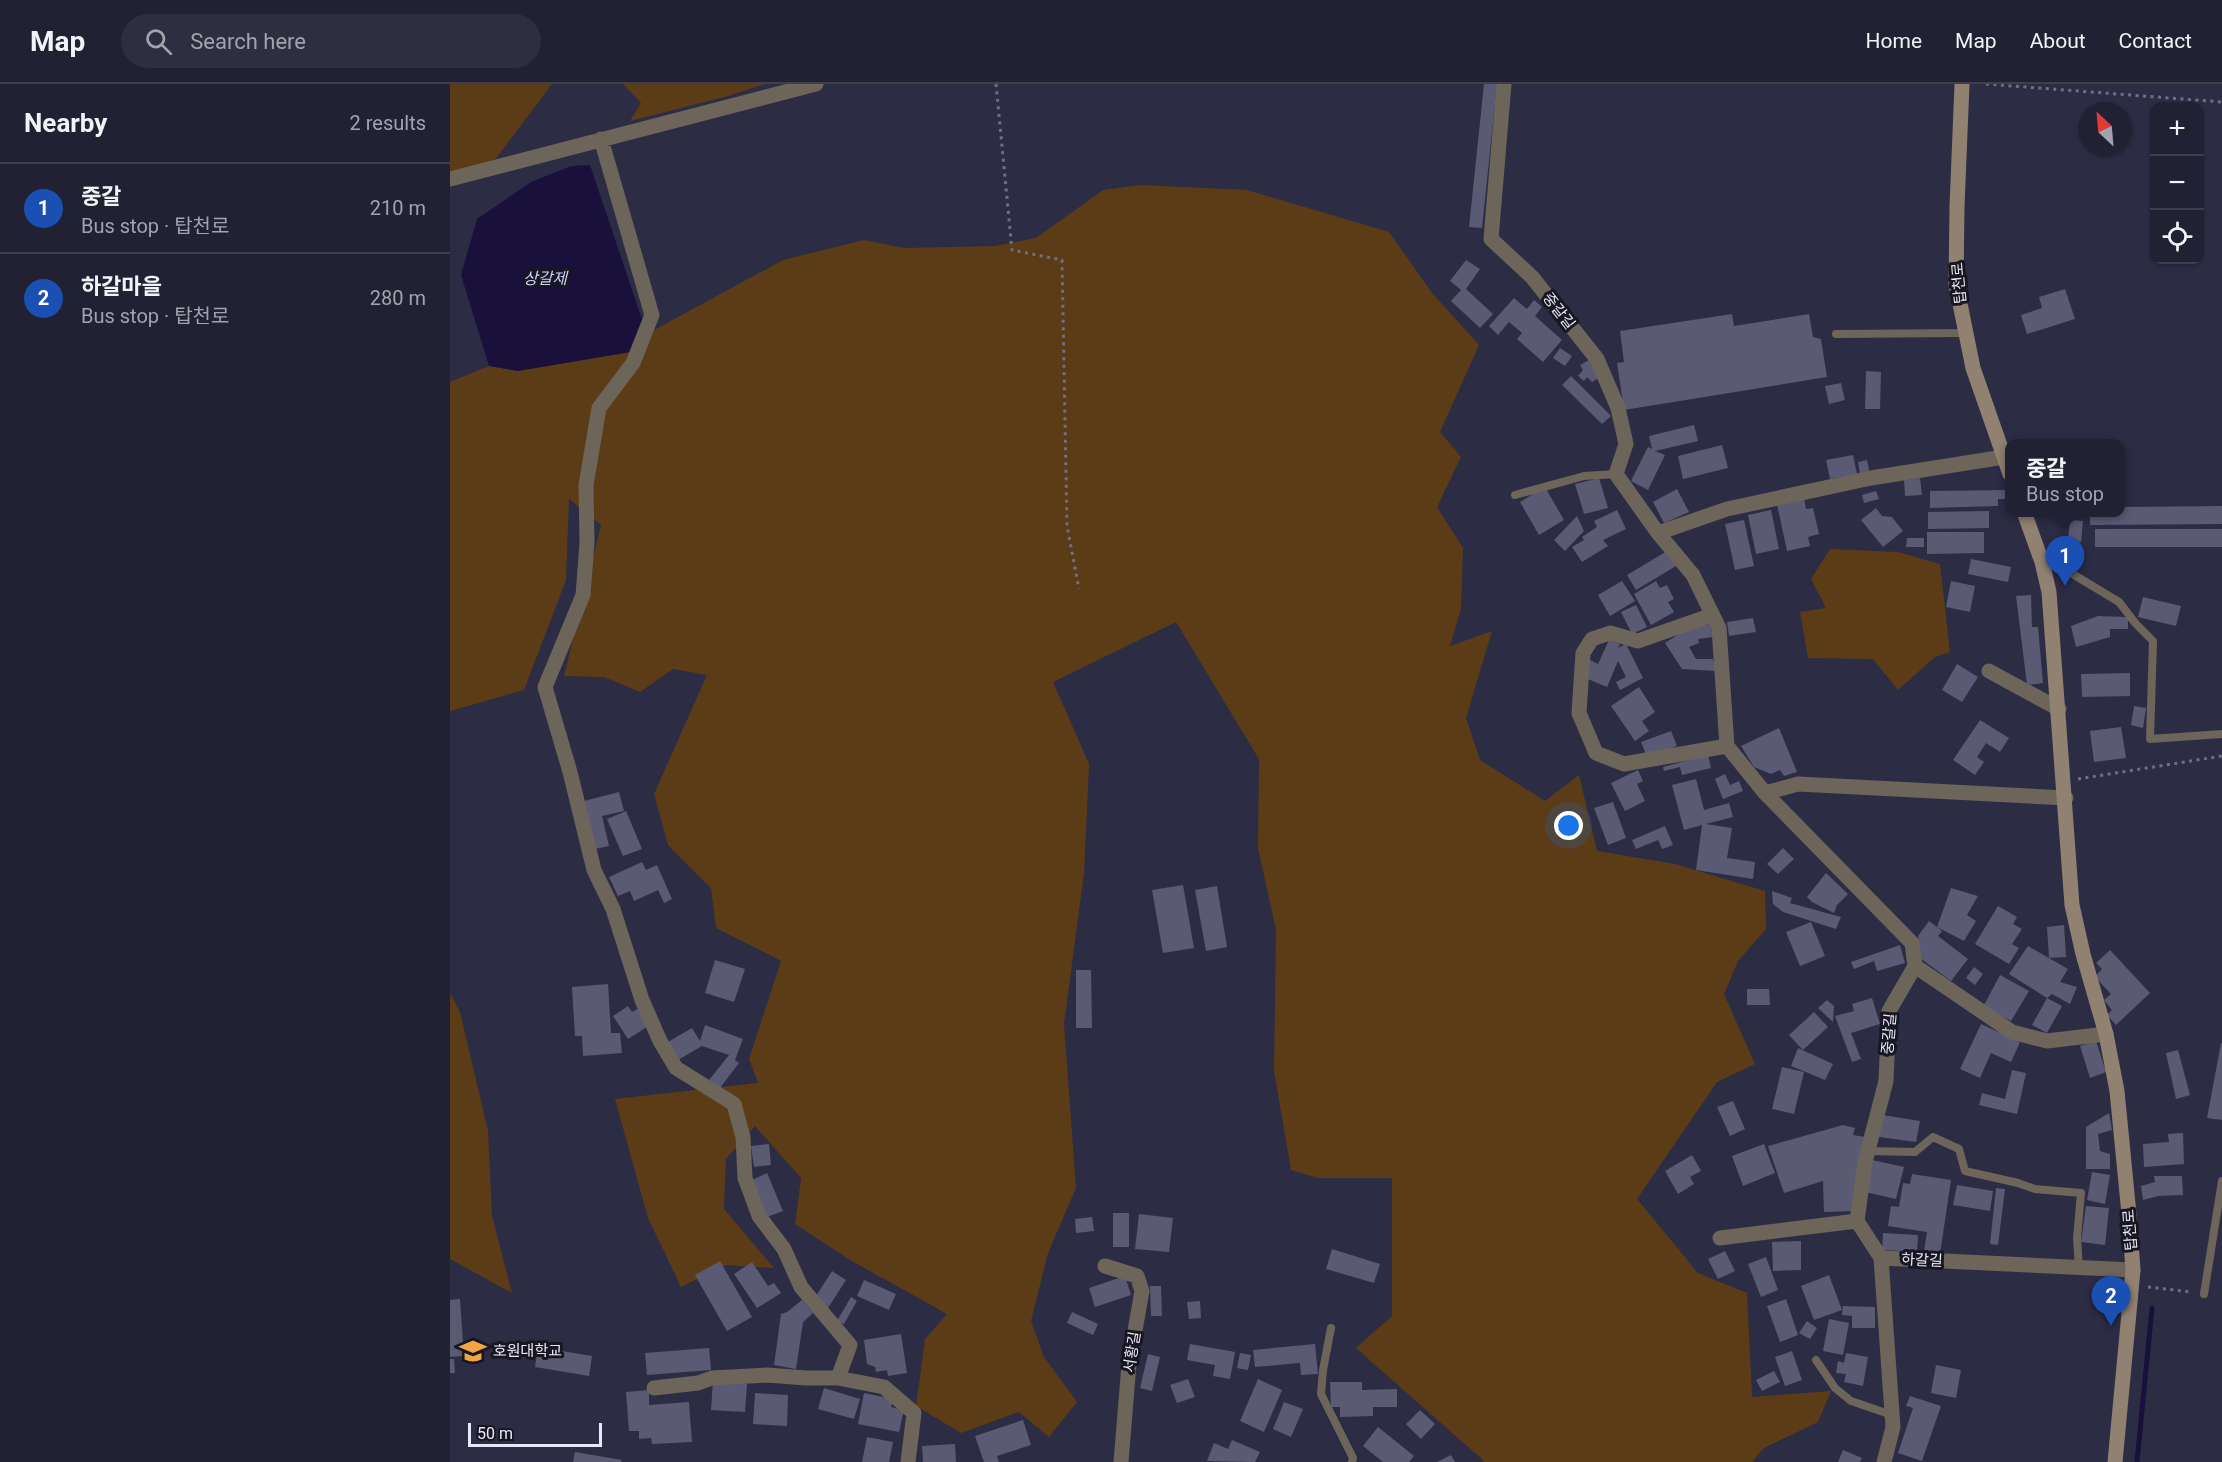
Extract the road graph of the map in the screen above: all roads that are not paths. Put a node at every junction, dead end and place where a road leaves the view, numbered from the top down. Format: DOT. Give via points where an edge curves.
graph roads {
  1 [pos="816,84"];
  2 [pos="1504,84"];
  3 [pos="1962,84"];
  4 [pos="601,139"];
  5 [pos="450,179"];
  6 [pos="1965,333"];
  7 [pos="1836,334"];
  8 [pos="2004,457"];
  9 [pos="2005,460"];
  10 [pos="1616,474"];
  11 [pos="1515,495"];
  12 [pos="2025,517"];
  13 [pos="1658,533"];
  14 [pos="2042,562"];
  15 [pos="1712,615"];
  16 [pos="1989,671"];
  17 [pos="2059,709"];
  18 [pos="2222,734"];
  19 [pos="1727,746"];
  20 [pos="1765,793"];
  21 [pos="2066,798"];
  22 [pos="1915,966"];
  23 [pos="2106,1034"];
  24 [pos="1868,1150"];
  25 [pos="2222,1181"];
  26 [pos="1857,1221"];
  27 [pos="1720,1238"];
  28 [pos="1881,1258"];
  29 [pos="1105,1266"];
  30 [pos="2079,1268"];
  31 [pos="2132,1277"];
  32 [pos="2204,1294"];
  33 [pos="1331,1328"];
  34 [pos="1816,1360"];
  35 [pos="838,1378"];
  36 [pos="654,1388"];
  37 [pos="1892,1415"];
  38 [pos="908,1462"];
  39 [pos="1121,1462"];
  40 [pos="1352,1462"];
  41 [pos="1884,1462"];
  42 [pos="2115,1462"];
  1 -- 4 [label="street"];
  2 -- 10 [label="street, 중갈길" via="1491,239 1532,277 1597,359 1618,408 1626,444"];
  3 -- 6 [label="main road, 탑천로" via="1956,284"];
  4 -- 5 [label="street"];
  4 -- 35 [label="street" via="652,315 633,363 598,408 586,485 583,595 545,687 594,870 613,909 642,1000 676,1068 735,1104 743,1137 745,1178 759,1216 784,1249 801,1287 850,1345"];
  6 -- 7 [label="lane"];
  6 -- 8 [label="main road, 탑천로"];
  8 -- 9 [label="main road, 탑천로"];
  8 -- 13 [label="street" via="1871,478 1727,509"];
  10 -- 11 [label="lane" via="1584,476"];
  10 -- 13 [label="street"];
  12 -- 14 [label="main road, 탑천로"];
  13 -- 15 [label="street" via="1693,575"];
  14 -- 17 [label="main road, 탑천로" via="2049,592"];
  14 -- 18 [label="lane" via="2061,567 2119,602 2153,641 2150,739"];
  15 -- 19 [label="street" via="1719,628"];
  15 -- 19 [label="street" via="1638,641 1610,633 1592,639 1583,653 1579,713 1596,753 1623,764"];
  16 -- 17 [label="street"];
  17 -- 21 [label="main road, 탑천로"];
  19 -- 20 [label="street"];
  20 -- 21 [label="street" via="1798,784"];
  20 -- 22 [label="street" via="1912,943"];
  21 -- 23 [label="main road, 탑천로" via="2072,905"];
  22 -- 23 [label="street" via="2012,1032 2047,1041"];
  22 -- 24 [label="street, 중갈길" via="1889,1011 1886,1081"];
  23 -- 31 [label="main road, 탑천로" via="2122,1134"];
  24 -- 26 [label="street, 중갈길"];
  24 -- 30 [label="lane" via="1915,1152 1933,1137 1959,1149 1965,1171 2035,1190 2081,1193"];
  25 -- 32 [label="lane"];
  26 -- 27 [label="street"];
  26 -- 28 [label="street"];
  28 -- 30 [label="street, 하갈길"];
  28 -- 37 [label="street, 하갈길"];
  29 -- 39 [label="street, 서황길" via="1137,1276 1142,1291 1129,1364"];
  30 -- 31 [label="street, 하갈길"];
  31 -- 42 [label="main road, 탑천로"];
  33 -- 40 [label="lane" via="1322,1394"];
  34 -- 37 [label="lane" via="1835,1388 1851,1401"];
  35 -- 36 [label="street" via="720,1377"];
  35 -- 38 [label="street" via="884,1387 914,1413"];
  37 -- 41 [label="street, 하갈길"];
}
